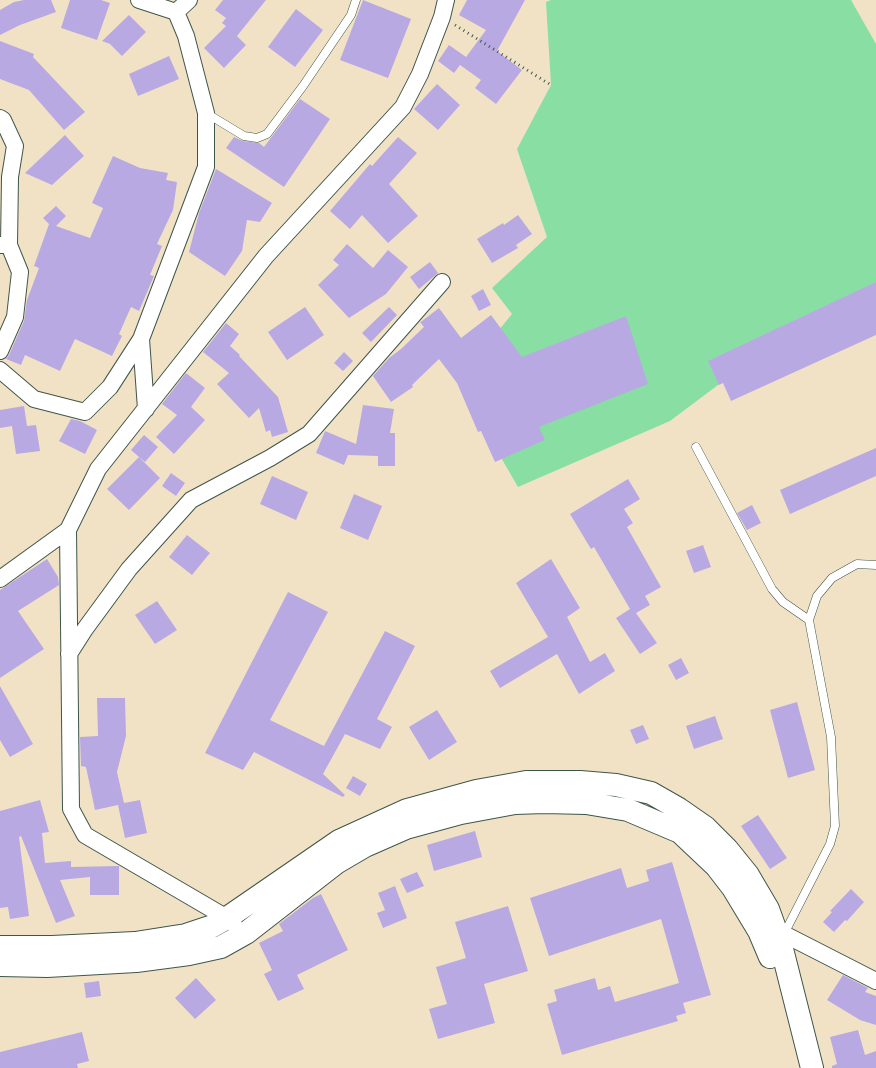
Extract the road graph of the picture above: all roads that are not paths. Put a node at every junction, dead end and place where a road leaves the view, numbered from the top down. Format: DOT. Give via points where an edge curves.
graph roads {
  1 [pos="139,0"];
  2 [pos="189,0"];
  3 [pos="356,0"];
  4 [pos="446,0"];
  5 [pos="176,12"];
  6 [pos="206,113"];
  7 [pos="0,118"];
  8 [pos="5,245"];
  9 [pos="442,282"];
  10 [pos="141,339"];
  11 [pos="0,351"];
  12 [pos="0,370"];
  13 [pos="146,409"];
  14 [pos="696,447"];
  15 [pos="68,530"];
  16 [pos="876,564"];
  17 [pos="0,579"];
  18 [pos="809,620"];
  19 [pos="69,654"];
  20 [pos="227,918"];
  21 [pos="773,932"];
  22 [pos="246,933"];
  23 [pos="0,947"];
  24 [pos="0,965"];
  25 [pos="876,981"];
  26 [pos="806,1068"];
  27 [pos="812,1068"];
  1 -- 5 [label="street"];
  2 -- 5 [label="street"];
  3 -- 6 [label="lane" via="351,15 267,134 257,138 244,136"];
  4 -- 13 [label="street" via="420,74 403,108 266,256"];
  5 -- 6 [label="street" via="186,36"];
  6 -- 10 [label="street" via="206,167"];
  7 -- 8 [label="street" via="15,146"];
  8 -- 11 [label="street" via="20,272 15,316"];
  9 -- 19 [label="street" via="309,434 191,500 129,569"];
  10 -- 12 [label="street" via="110,387 85,412 34,399"];
  10 -- 13 [label="street"];
  13 -- 15 [label="street" via="98,469"];
  14 -- 18 [label="lane" via="772,590 782,602"];
  15 -- 17 [label="street"];
  15 -- 19 [label="street"];
  16 -- 18 [label="lane" via="857,564 832,578 817,596"];
  18 -- 21 [label="lane" via="831,737 835,826 830,844"];
  19 -- 20 [label="street" via="71,809 85,835"];
  20 -- 21 [label="main road" via="338,841 407,810 476,791 526,782 580,782 616,784 651,793 705,827 748,875 768,909"];
  20 -- 22 [label="street"];
  20 -- 23 [label="main road" via="186,935 135,943"];
  21 -- 22 [label="main road" via="716,866 680,832 628,810 586,803 544,802 515,803 461,813 406,828 365,846 336,863"];
  21 -- 25 [label="street"];
  21 -- 26 [label="main road" via="766,944"];
  21 -- 27 [label="main road" via="781,945"];
  22 -- 24 [label="main road" via="221,947 136,961"];
}
